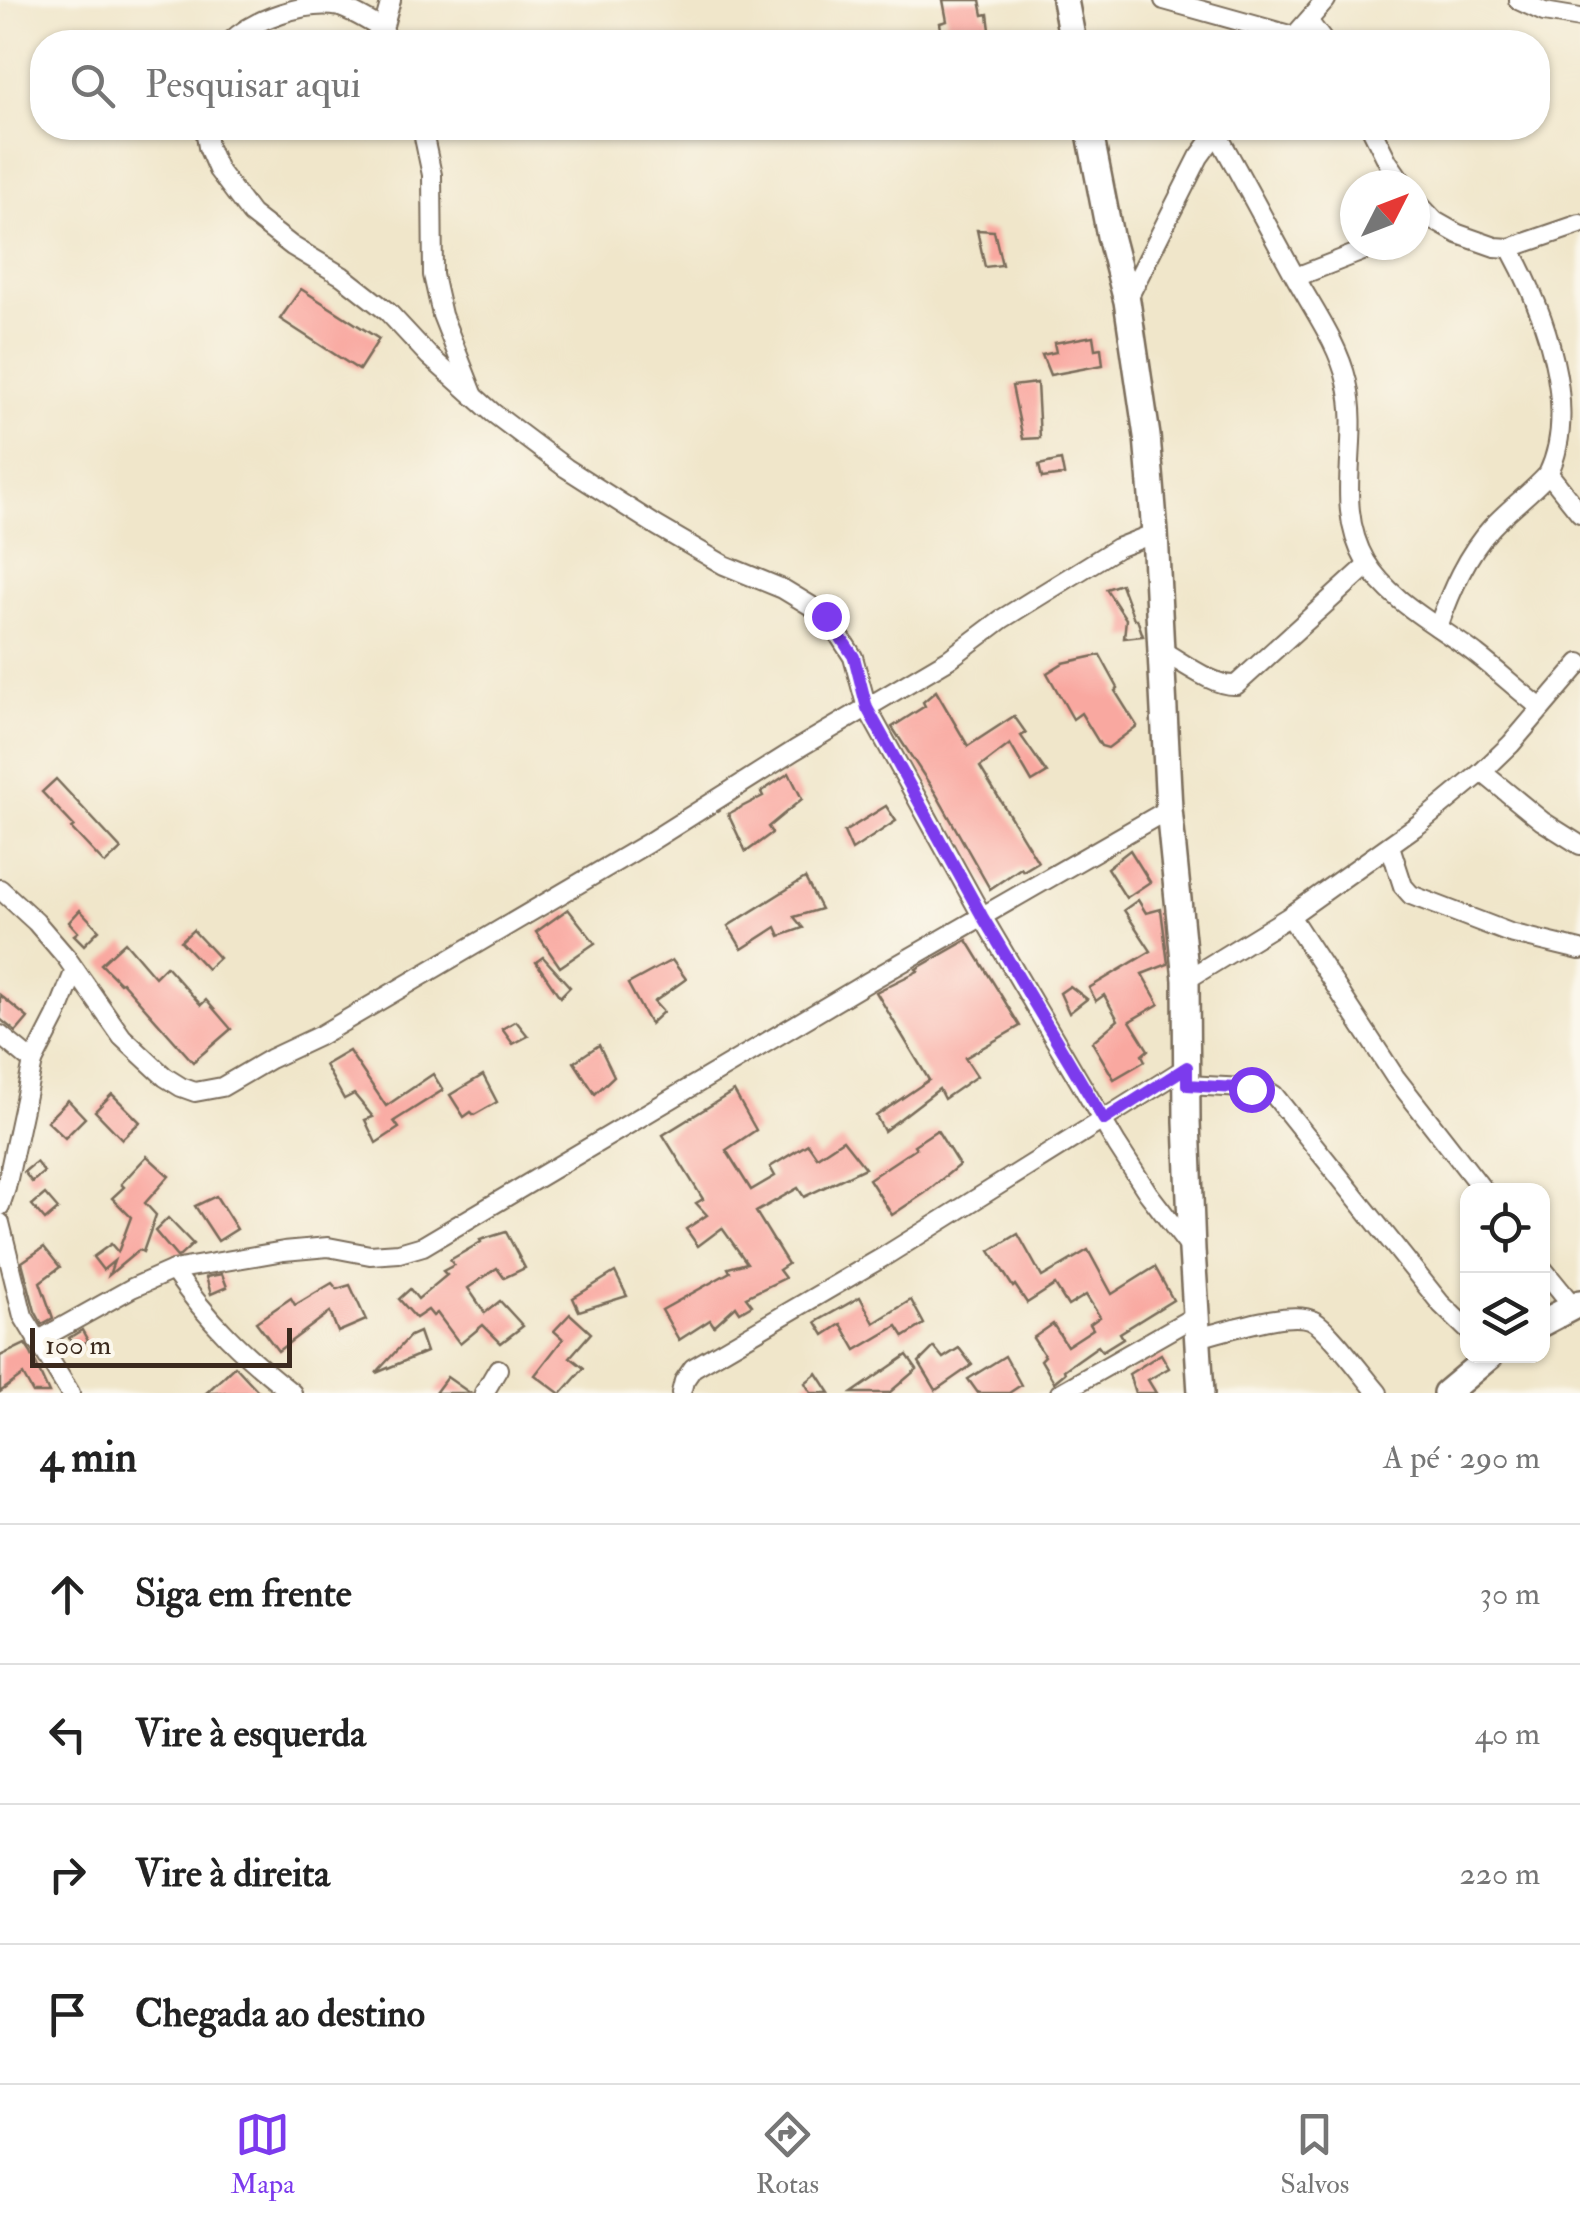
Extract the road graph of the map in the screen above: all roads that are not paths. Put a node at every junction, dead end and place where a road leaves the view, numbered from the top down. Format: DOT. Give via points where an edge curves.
graph roads {
  1 [pos="391,0"];
  2 [pos="1064,0"];
  3 [pos="1164,0"];
  4 [pos="1326,0"];
  5 [pos="1518,0"];
  6 [pos="1580,18"];
  7 [pos="1309,22"];
  8 [pos="245,30"];
  9 [pos="376,30"];
  10 [pos="387,30"];
  11 [pos="1070,30"];
  12 [pos="1259,30"];
  13 [pos="1301,30"];
  14 [pos="1315,30"];
  15 [pos="207,140"];
  16 [pos="425,140"];
  17 [pos="1091,140"];
  18 [pos="1211,140"];
  19 [pos="1223,140"];
  20 [pos="1376,140"];
  21 [pos="1394,170"];
  22 [pos="1430,216"];
  23 [pos="1435,222"];
  24 [pos="1430,224"];
  25 [pos="1580,224"];
  26 [pos="1510,248"];
  27 [pos="1340,260"];
  28 [pos="1296,277"];
  29 [pos="1126,301"];
  30 [pos="1575,391"];
  31 [pos="474,397"];
  32 [pos="1549,474"];
  33 [pos="1580,513"];
  34 [pos="1155,533"];
  35 [pos="1368,565"];
  36 [pos="1438,627"];
  37 [pos="1162,652"];
  38 [pos="1580,663"];
  39 [pos="1573,684"];
  40 [pos="867,708"];
  41 [pos="1541,708"];
  42 [pos="1482,772"];
  43 [pos="1169,809"];
  44 [pos="1580,845"];
  45 [pos="1390,846"];
  46 [pos="0,889"];
  47 [pos="982,916"];
  48 [pos="1290,916"];
  49 [pos="1580,950"];
  50 [pos="75,970"];
  51 [pos="1186,980"];
  52 [pos="0,1035"];
  53 [pos="33,1062"];
  54 [pos="1187,1076"];
  55 [pos="1104,1120"];
  56 [pos="1478,1183"];
  57 [pos="0,1206"];
  58 [pos="0,1223"];
  59 [pos="1192,1250"];
  60 [pos="173,1270"];
  61 [pos="1547,1273"];
  62 [pos="1576,1304"];
  63 [pos="1550,1319"];
  64 [pos="1460,1322"];
  65 [pos="1196,1327"];
  66 [pos="36,1341"];
  67 [pos="1482,1363"];
  68 [pos="498,1369"];
  69 [pos="70,1393"];
  70 [pos="292,1393"];
  71 [pos="484,1393"];
  72 [pos="681,1393"];
  73 [pos="1060,1393"];
  74 [pos="1201,1393"];
  75 [pos="1378,1393"];
  76 [pos="1446,1393"];
  1 -- 10 [label="street"];
  2 -- 11 [label="street"];
  3 -- 12 [label="street"];
  4 -- 7 [label="street"];
  5 -- 6 [label="street"];
  7 -- 13 [label="street"];
  7 -- 14 [label="street"];
  8 -- 9 [label="street" via="309,4 338,6"];
  15 -- 31 [label="street" via="218,170 251,214 388,312"];
  16 -- 31 [label="street" via="432,175 433,274"];
  17 -- 29 [label="street"];
  18 -- 29 [label="street"];
  19 -- 28 [label="street"];
  20 -- 21 [label="street"];
  22 -- 23 [label="street"];
  23 -- 24 [label="street"];
  23 -- 26 [label="street"];
  25 -- 26 [label="street"];
  26 -- 30 [label="street"];
  27 -- 28 [label="street"];
  28 -- 35 [label="street" via="1347,380 1348,497 1353,532"];
  29 -- 34 [label="street"];
  30 -- 32 [label="street" via="1568,439"];
  31 -- 40 [label="street" via="612,498 826,616 854,657"];
  32 -- 33 [label="street"];
  32 -- 36 [label="street" via="1475,547"];
  34 -- 37 [label="street"];
  34 -- 40 [label="street" via="1116,548"];
  35 -- 36 [label="street"];
  35 -- 37 [label="street" via="1236,685"];
  36 -- 41 [label="street"];
  37 -- 43 [label="street"];
  38 -- 39 [label="street"];
  39 -- 41 [label="street"];
  40 -- 47 [label="street"];
  40 -- 50 [label="street" via="480,942 222,1087 195,1092 165,1077 122,1036"];
  41 -- 42 [label="street"];
  42 -- 44 [label="street"];
  42 -- 45 [label="street"];
  43 -- 47 [label="street"];
  43 -- 51 [label="street"];
  45 -- 48 [label="street"];
  45 -- 49 [label="street" via="1410,895 1510,933"];
  46 -- 50 [label="street"];
  47 -- 55 [label="street"];
  47 -- 60 [label="street" via="422,1246 370,1255 328,1248 284,1251"];
  48 -- 51 [label="street"];
  48 -- 56 [label="street" via="1395,1077"];
  50 -- 53 [label="street"];
  51 -- 54 [label="street"];
  52 -- 53 [label="street"];
  53 -- 57 [label="street"];
  54 -- 55 [label="street"];
  54 -- 59 [label="street"];
  54 -- 64 [label="street" via="1274,1095"];
  55 -- 59 [label="street"];
  55 -- 72 [label="street" via="694,1368"];
  58 -- 66 [label="street" via="23,1316"];
  59 -- 65 [label="street"];
  60 -- 66 [label="street"];
  60 -- 70 [label="street" via="224,1335"];
  61 -- 62 [label="street"];
  62 -- 63 [label="street"];
  65 -- 73 [label="street"];
  65 -- 74 [label="street"];
  65 -- 75 [label="street" via="1312,1319"];
  66 -- 69 [label="street"];
  67 -- 76 [label="street"];
  68 -- 71 [label="street"];
}
